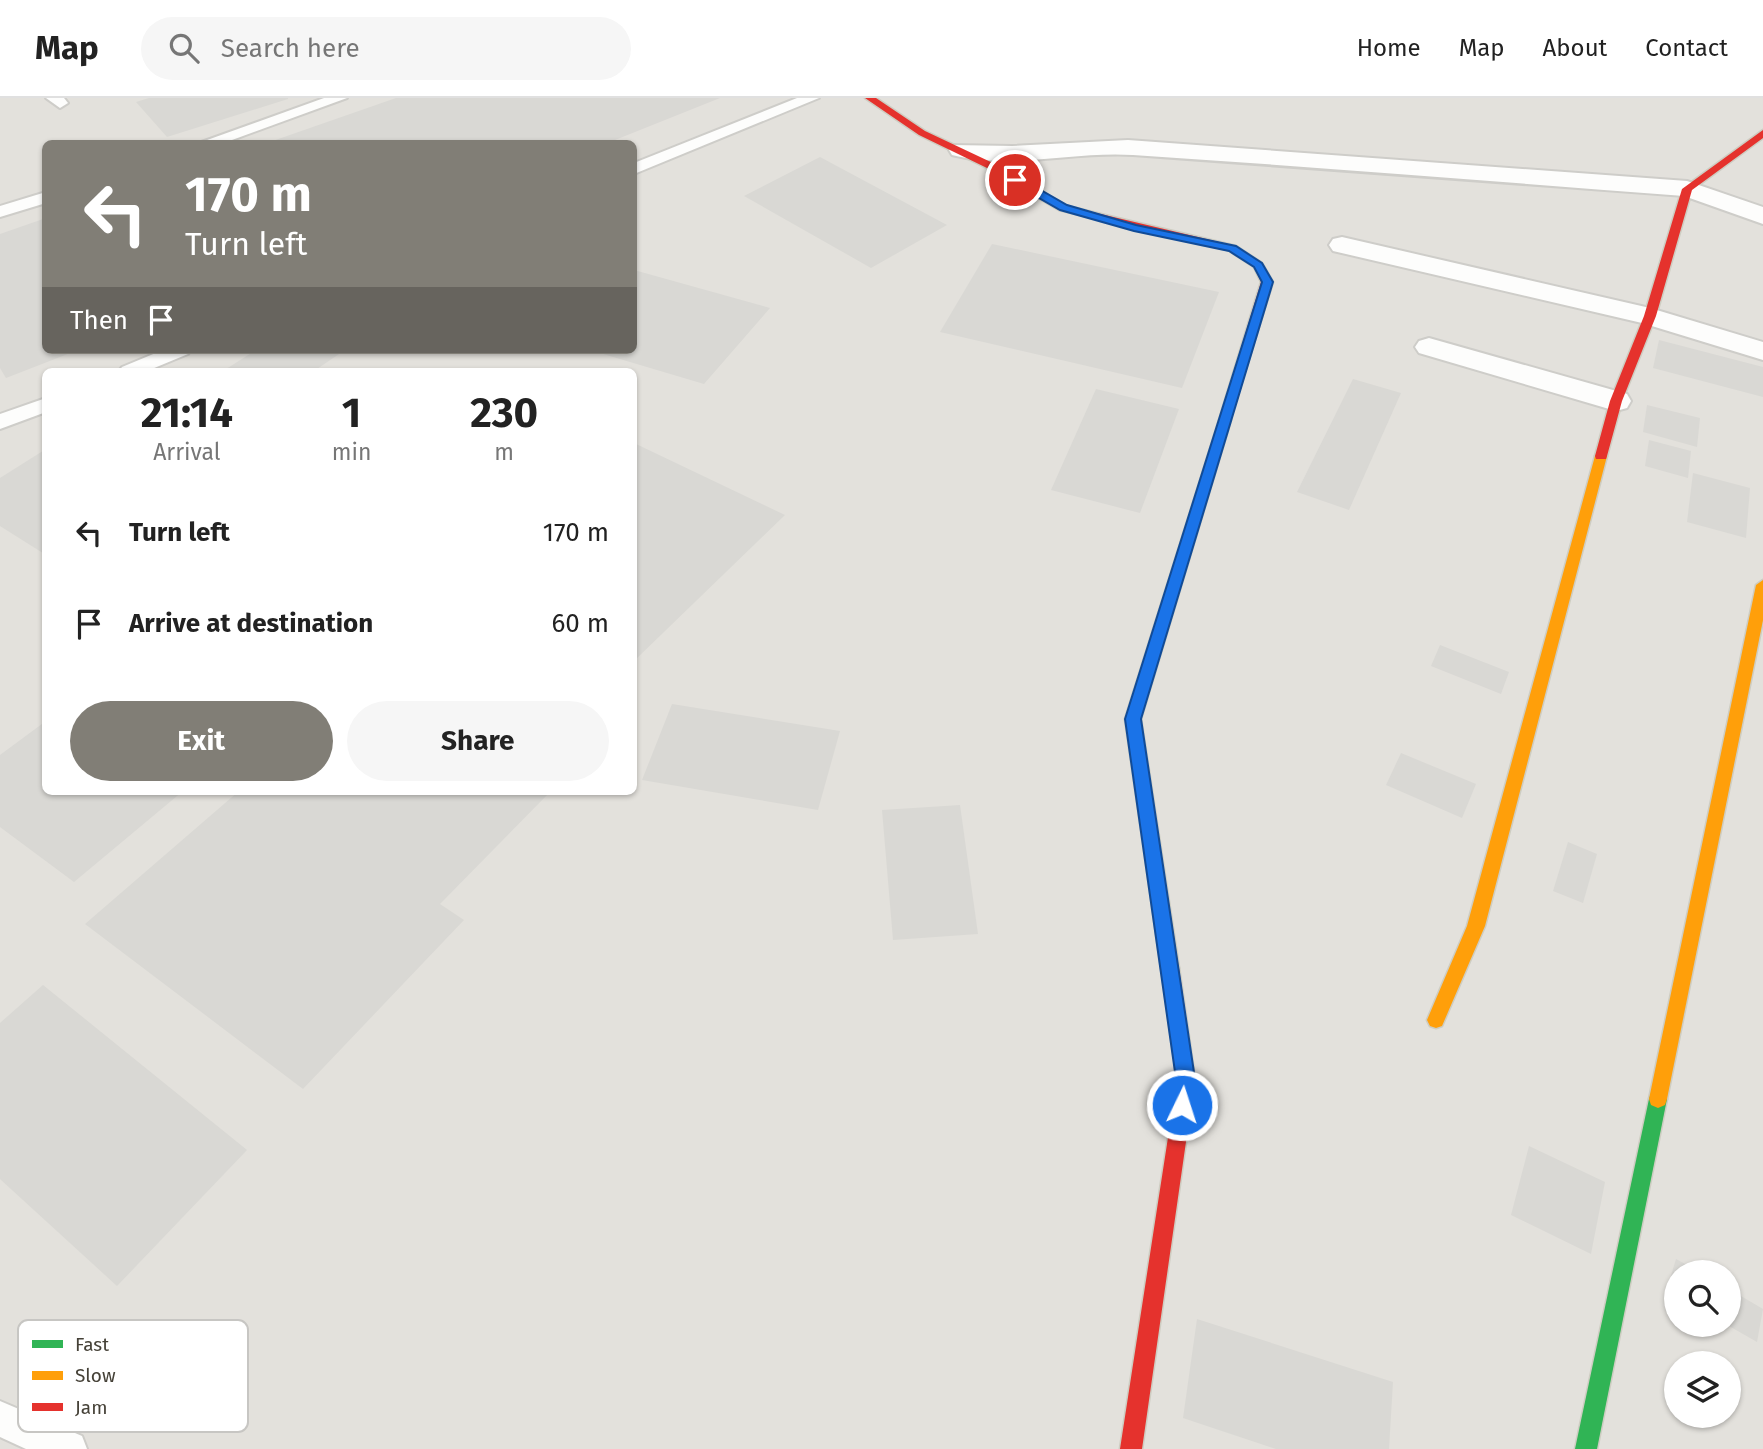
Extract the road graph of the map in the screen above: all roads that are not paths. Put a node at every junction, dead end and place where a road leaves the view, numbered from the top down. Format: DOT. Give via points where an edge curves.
graph roads {
  1 [pos="339,98"];
  2 [pos="811,98"];
  3 [pos="870,98"];
  4 [pos="1763,133"];
  5 [pos="216,140"];
  6 [pos="961,150"];
  7 [pos="637,168"];
  8 [pos="1687,189"];
  9 [pos="42,198"];
  10 [pos="0,212"];
  11 [pos="1763,216"];
  12 [pos="1342,245"];
  13 [pos="1650,316"];
  14 [pos="1429,347"];
  15 [pos="1763,351"];
  16 [pos="171,354"];
  17 [pos="136,368"];
  18 [pos="1616,401"];
  19 [pos="42,406"];
  20 [pos="0,422"];
  21 [pos="1763,585"];
  22 [pos="1436,1020"];
  23 [pos="0,1419"];
  24 [pos="18,1427"];
  25 [pos="30,1432"];
  26 [pos="69,1449"];
  27 [pos="1131,1449"];
  28 [pos="1586,1449"];
  1 -- 5 [label="lane"];
  2 -- 7 [label="lane"];
  3 -- 6 [label="street" via="922,133"];
  4 -- 8 [label="street"];
  6 -- 8 [label="street" via="1071,152 1128,147"];
  6 -- 27 [label="street" via="1063,208 1233,248 1258,265 1267,282 1133,719 1186,1079"];
  8 -- 11 [label="street"];
  8 -- 13 [label="street"];
  9 -- 10 [label="lane"];
  12 -- 13 [label="street"];
  13 -- 15 [label="street"];
  13 -- 18 [label="street"];
  14 -- 18 [label="street"];
  16 -- 17 [label="lane"];
  18 -- 22 [label="street" via="1476,926"];
  19 -- 20 [label="lane"];
  21 -- 28 [label="street"];
  23 -- 24 [label="lane"];
  25 -- 26 [label="lane"];
}
